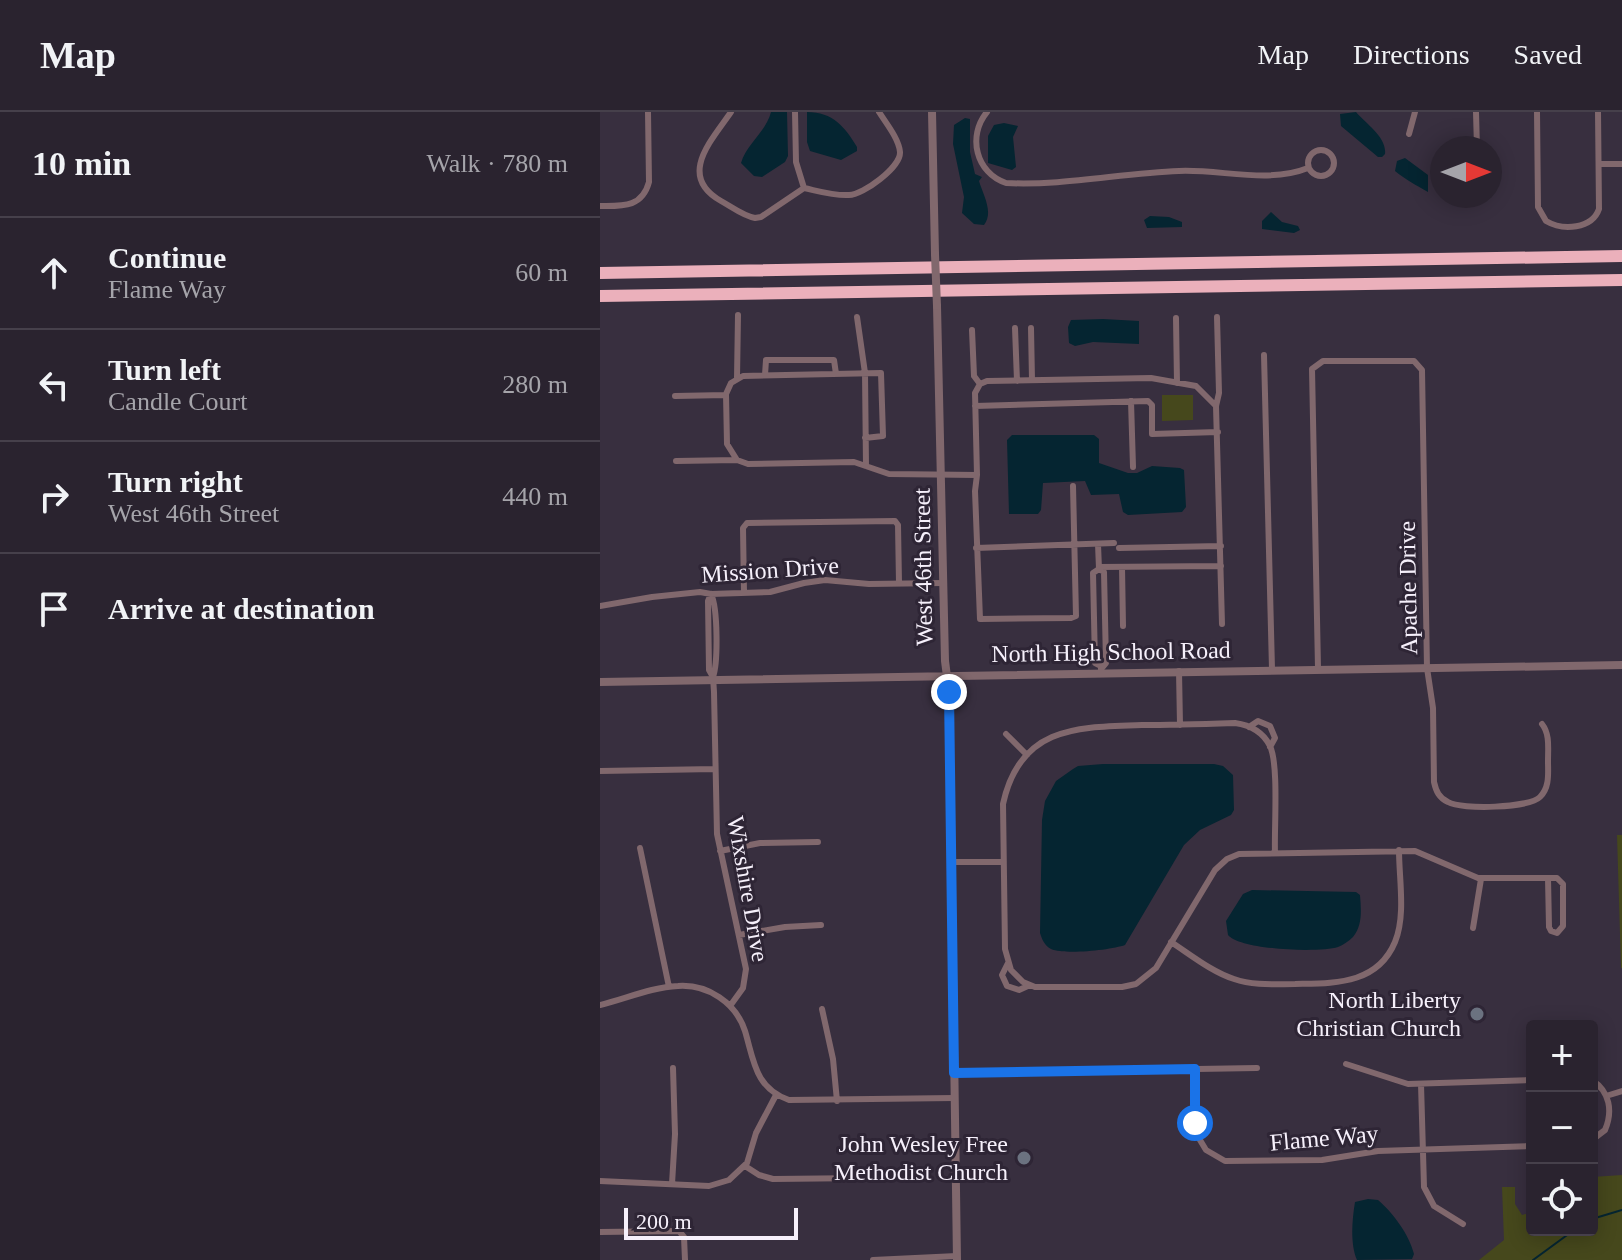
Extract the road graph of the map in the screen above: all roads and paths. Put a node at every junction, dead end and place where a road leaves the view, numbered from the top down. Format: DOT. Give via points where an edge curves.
graph roads {
  1 [pos="648,112"];
  2 [pos="731,112"];
  3 [pos="795,112"];
  4 [pos="879,112"];
  5 [pos="932,112"];
  6 [pos="987,112"];
  7 [pos="1415,112"];
  8 [pos="1476,112"];
  9 [pos="1537,112"];
  10 [pos="1598,112"];
  11 [pos="1409,134"];
  12 [pos="1477,136"];
  13 [pos="1599,164"];
  14 [pos="1622,164"];
  15 [pos="1308,168"];
  16 [pos="804,188"];
  17 [pos="600,206"];
  18 [pos="1622,256"];
  19 [pos="600,273"];
  20 [pos="1622,280"];
  21 [pos="600,296"];
  22 [pos="738,315"];
  23 [pos="857,317"];
  24 [pos="1217,317"];
  25 [pos="1176,318"];
  26 [pos="1015,328"];
  27 [pos="1031,328"];
  28 [pos="972,330"];
  29 [pos="1264,355"];
  30 [pos="865,373"];
  31 [pos="836,374"];
  32 [pos="765,375"];
  33 [pos="737,378"];
  34 [pos="1032,380"];
  35 [pos="1017,381"];
  36 [pos="1177,383"];
  37 [pos="980,384"];
  38 [pos="726,395"];
  39 [pos="675,396"];
  40 [pos="1131,401"];
  41 [pos="975,406"];
  42 [pos="1216,406"];
  43 [pos="1218,432"];
  44 [pos="865,438"];
  45 [pos="737,460"];
  46 [pos="676,461"];
  47 [pos="866,466"];
  48 [pos="1133,467"];
  49 [pos="941,475"];
  50 [pos="977,475"];
  51 [pos="1073,486"];
  52 [pos="1098,544"];
  53 [pos="1075,545"];
  54 [pos="1221,546"];
  55 [pos="976,548"];
  56 [pos="1140,548"];
  57 [pos="1221,566"];
  58 [pos="1122,567"];
  59 [pos="1139,567"];
  60 [pos="1099,568"];
  61 [pos="899,583"];
  62 [pos="943,583"];
  63 [pos="744,593"];
  64 [pos="711,594"];
  65 [pos="600,606"];
  66 [pos="1094,618"];
  67 [pos="1105,618"];
  68 [pos="1222,624"];
  69 [pos="1123,626"];
  70 [pos="1622,665"];
  71 [pos="1318,668"];
  72 [pos="1427,668"];
  73 [pos="1272,669"];
  74 [pos="1101,670"];
  75 [pos="1179,671"];
  76 [pos="947,675"];
  77 [pos="713,678"];
  78 [pos="600,682"];
  79 [pos="1542,724"];
  80 [pos="1180,725"];
  81 [pos="1249,727"];
  82 [pos="1006,734"];
  83 [pos="1270,747"];
  84 [pos="1027,755"];
  85 [pos="715,769"];
  86 [pos="600,771"];
  87 [pos="818,842"];
  88 [pos="640,848"];
  89 [pos="1399,850"];
  90 [pos="720,851"];
  91 [pos="1275,853"];
  92 [pos="951,862"];
  93 [pos="1003,862"];
  94 [pos="1548,878"];
  95 [pos="1481,879"];
  96 [pos="821,925"];
  97 [pos="1473,928"];
  98 [pos="739,935"];
  99 [pos="1171,942"];
  100 [pos="1008,963"];
  101 [pos="1030,985"];
  102 [pos="669,987"];
  103 [pos="600,1005"];
  104 [pos="730,1006"];
  105 [pos="822,1009"];
  106 [pos="1346,1064"];
  107 [pos="673,1068"];
  108 [pos="1257,1068"];
  109 [pos="1195,1069"];
  110 [pos="954,1073"];
  111 [pos="1526,1080"];
  112 [pos="1421,1084"];
  113 [pos="1598,1087"];
  114 [pos="1622,1091"];
  115 [pos="776,1095"];
  116 [pos="1606,1096"];
  117 [pos="954,1098"];
  118 [pos="837,1101"];
  119 [pos="1598,1136"];
  120 [pos="1526,1146"];
  121 [pos="1422,1150"];
  122 [pos="745,1166"];
  123 [pos="865,1178"];
  124 [pos="600,1181"];
  125 [pos="672,1184"];
  126 [pos="1463,1224"];
  127 [pos="600,1232"];
  128 [pos="957,1258"];
  129 [pos="685,1260"];
  130 [pos="873,1260"];
  1 -- 17 [label="street" via="646,190 631,205"];
  2 -- 16 [label="street" via="700,159 700,178 708,192 756,218"];
  3 -- 16 [label="street" via="796,162"];
  4 -- 16 [label="street" via="899,146 895,166 858,193"];
  5 -- 49 [label="street, West 46th Street, bridge"];
  6 -- 15 [label="street" via="980,123 978,157 987,173 1011,183 1176,171 1292,174"];
  7 -- 11 [label="street"];
  8 -- 12 [label="street"];
  9 -- 13 [label="street" via="1539,210 1548,223 1587,224 1597,216"];
  10 -- 13 [label="street"];
  13 -- 14 [label="street"];
  15 -- 15 [label="street" via="1310,155 1317,150 1330,153 1334,161 1322,177"];
  18 -- 19 [label="highway"];
  20 -- 21 [label="highway"];
  22 -- 33 [label="street"];
  23 -- 30 [label="street"];
  24 -- 42 [label="street"];
  25 -- 36 [label="street"];
  26 -- 35 [label="street"];
  27 -- 34 [label="street"];
  28 -- 37 [label="street" via="974,376"];
  29 -- 73 [label="street"];
  30 -- 31 [label="street"];
  30 -- 44 [label="street"];
  30 -- 44 [label="street" via="881,373 883,436"];
  31 -- 32 [label="street"];
  31 -- 32 [label="street" via="834,360 766,360"];
  32 -- 33 [label="street"];
  33 -- 38 [label="street"];
  34 -- 35 [label="street"];
  34 -- 36 [label="street" via="1151,378"];
  35 -- 37 [label="street"];
  36 -- 42 [label="street" via="1197,387"];
  37 -- 41 [label="street"];
  38 -- 39 [label="street"];
  38 -- 45 [label="street" via="727,444"];
  40 -- 41 [label="street"];
  40 -- 43 [label="street" via="1151,402 1152,434"];
  40 -- 48 [label="street"];
  41 -- 50 [label="street"];
  42 -- 43 [label="street"];
  43 -- 54 [label="street"];
  44 -- 47 [label="street"];
  45 -- 46 [label="street"];
  45 -- 47 [label="street"];
  47 -- 49 [label="street" via="889,474"];
  49 -- 50 [label="street"];
  49 -- 62 [label="street, West 46th Street"];
  50 -- 55 [label="street"];
  51 -- 53 [label="street"];
  52 -- 53 [label="street"];
  52 -- 56 [label="street"];
  52 -- 60 [label="street"];
  53 -- 55 [label="street"];
  53 -- 55 [label="street" via="1076,616 1071,618 982,620"];
  54 -- 56 [label="street"];
  54 -- 57 [label="street"];
  56 -- 59 [label="street"];
  57 -- 59 [label="street"];
  57 -- 68 [label="street"];
  58 -- 59 [label="street"];
  58 -- 60 [label="street"];
  58 -- 69 [label="street"];
  60 -- 66 [label="street" via="1093,573"];
  60 -- 67 [label="street" via="1104,572"];
  61 -- 62 [label="street, Mission Drive"];
  61 -- 63 [label="street, Mission Drive" via="825,580"];
  61 -- 63 [label="street" via="895,521 747,523"];
  62 -- 76 [label="street, West 46th Street"];
  63 -- 64 [label="street, Mission Drive"];
  64 -- 65 [label="street, Mission Drive"];
  64 -- 77 [label="street, Wixshire Drive"];
  66 -- 67 [label="street"];
  66 -- 74 [label="street" via="1095,663"];
  67 -- 74 [label="street" via="1106,663"];
  70 -- 72 [label="street, North High School Road"];
  71 -- 72 [label="street, North High School Road"];
  71 -- 72 [label="street, Apache Drive" via="1314,365 1408,360 1419,364 1422,385"];
  71 -- 73 [label="street, North High School Road"];
  72 -- 79 [label="street, Apache Drive" via="1434,785 1451,804 1522,805 1540,797 1548,780 1547,732"];
  73 -- 75 [label="street, North High School Road"];
  74 -- 75 [label="street, North High School Road"];
  74 -- 76 [label="street, North High School Road"];
  75 -- 80 [label="street"];
  76 -- 77 [label="street, North High School Road"];
  76 -- 92 [label="street, West 46th Street"];
  77 -- 78 [label="street, North High School Road"];
  77 -- 85 [label="street, Wixshire Drive"];
  80 -- 81 [label="street"];
  80 -- 84 [label="street" via="1090,726 1056,734"];
  81 -- 83 [label="street"];
  81 -- 83 [label="street" via="1263,722 1274,732"];
  82 -- 84 [label="street"];
  83 -- 91 [label="street"];
  84 -- 93 [label="street" via="1005,797"];
  85 -- 86 [label="street"];
  85 -- 90 [label="street, Wixshire Drive"];
  87 -- 90 [label="street" via="760,843"];
  88 -- 102 [label="street"];
  89 -- 91 [label="street"];
  89 -- 95 [label="street" via="1422,852"];
  89 -- 99 [label="street" via="1400,925 1394,944 1365,975 1345,982 1256,984 1227,976"];
  90 -- 98 [label="street, Wixshire Drive"];
  91 -- 99 [label="street" via="1239,854 1220,864"];
  92 -- 93 [label="street"];
  92 -- 110 [label="street, West 46th Street"];
  93 -- 100 [label="street"];
  94 -- 94 [label="street" via="1563,884 1563,926 1556,933 1549,927"];
  94 -- 95 [label="street"];
  95 -- 97 [label="street"];
  96 -- 98 [label="street"];
  98 -- 104 [label="street, Wixshire Drive" via="746,977"];
  99 -- 101 [label="street" via="1152,972 1131,985"];
  100 -- 101 [label="street"];
  100 -- 101 [label="street" via="1002,975 1007,986 1020,990"];
  102 -- 103 [label="street"];
  102 -- 104 [label="street" via="703,989"];
  104 -- 115 [label="street" via="744,1029 756,1072"];
  105 -- 118 [label="street"];
  106 -- 112 [label="street"];
  107 -- 125 [label="street"];
  108 -- 109 [label="street"];
  109 -- 110 [label="street"];
  109 -- 121 [label="street, Flame Way" via="1197,1135 1206,1150 1222,1160 1322,1160"];
  110 -- 117 [label="street, West 46th Street"];
  111 -- 112 [label="street"];
  112 -- 121 [label="street"];
  113 -- 116 [label="street"];
  114 -- 116 [label="street"];
  115 -- 118 [label="street"];
  115 -- 122 [label="street"];
  116 -- 119 [label="street" via="1608,1124"];
  117 -- 118 [label="street"];
  117 -- 128 [label="street, West 46th Street"];
  120 -- 121 [label="street, Flame Way"];
  121 -- 126 [label="street" via="1429,1200"];
  122 -- 123 [label="street" via="773,1179"];
  122 -- 125 [label="street" via="719,1184"];
  124 -- 125 [label="street"];
  127 -- 129 [label="street" via="682,1233"];
  128 -- 130 [label="street"];
}
